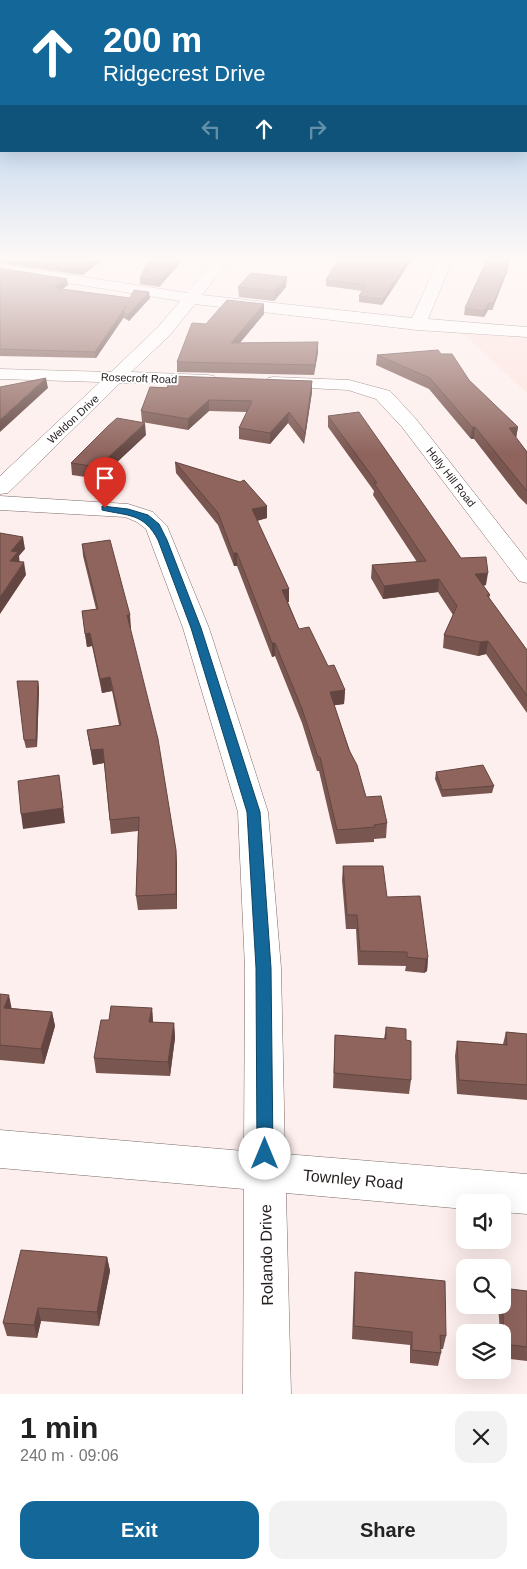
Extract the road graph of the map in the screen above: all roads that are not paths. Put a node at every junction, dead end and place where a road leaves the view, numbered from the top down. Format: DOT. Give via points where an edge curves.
graph roads {
  1 [pos="170,324"];
  2 [pos="407,324"];
  3 [pos="417,325"];
  4 [pos="527,332"];
  5 [pos="0,374"];
  6 [pos="117,377"];
  7 [pos="226,381"];
  8 [pos="255,382"];
  9 [pos="0,488"];
  10 [pos="0,503"];
  11 [pos="527,576"];
  12 [pos="0,1149"];
  13 [pos="265,1172"];
  14 [pos="527,1194"];
  15 [pos="267,1394"];
  1 -- 6 [label="street, Weldon Drive"];
  2 -- 3 [label="street"];
  3 -- 4 [label="street"];
  5 -- 6 [label="street, Rosecroft Road"];
  6 -- 7 [label="street, Rosecroft Road"];
  6 -- 9 [label="street, Weldon Drive"];
  8 -- 11 [label="street, Holly Hill Road" via="341,385 383,395 392,402"];
  10 -- 13 [label="street, Rolando Drive" via="105,508 139,514 156,526 170,560 196,628 254,812 263,968"];
  12 -- 13 [label="street, Townley Road"];
  13 -- 14 [label="street, Townley Road"];
  13 -- 15 [label="street, Rolando Drive"];
}
